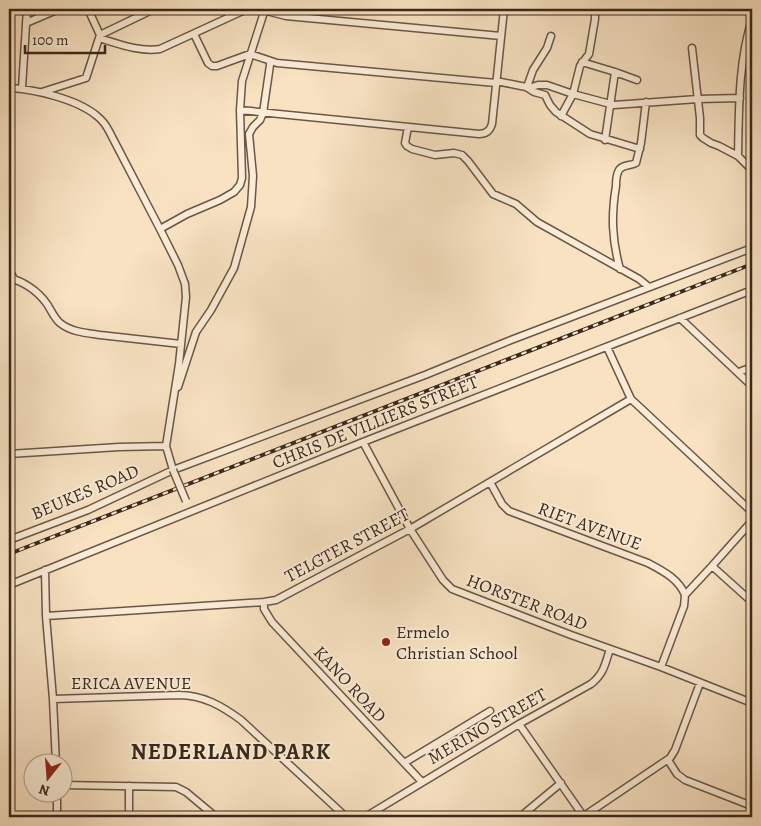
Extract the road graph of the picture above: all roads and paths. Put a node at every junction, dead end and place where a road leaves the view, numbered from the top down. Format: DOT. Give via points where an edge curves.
graph roads {
  1 [pos="27,9"];
  2 [pos="59,9"];
  3 [pos="88,9"];
  4 [pos="154,9"];
  5 [pos="247,9"];
  6 [pos="263,9"];
  7 [pos="504,9"];
  8 [pos="595,9"];
  9 [pos="752,19"];
  10 [pos="26,23"];
  11 [pos="194,34"];
  12 [pos="99,36"];
  13 [pos="501,36"];
  14 [pos="551,36"];
  15 [pos="692,48"];
  16 [pos="251,52"];
  17 [pos="270,61"];
  18 [pos="582,62"];
  19 [pos="615,72"];
  20 [pos="637,80"];
  21 [pos="496,82"];
  22 [pos="9,88"];
  23 [pos="22,88"];
  24 [pos="528,88"];
  25 [pos="40,92"];
  26 [pos="573,94"];
  27 [pos="740,98"];
  28 [pos="698,99"];
  29 [pos="646,102"];
  30 [pos="610,104"];
  31 [pos="240,110"];
  32 [pos="263,113"];
  33 [pos="562,116"];
  34 [pos="408,127"];
  35 [pos="605,140"];
  36 [pos="640,149"];
  37 [pos="738,156"];
  38 [pos="752,170"];
  39 [pos="160,229"];
  40 [pos="752,248"];
  41 [pos="620,268"];
  42 [pos="9,270"];
  43 [pos="11,278"];
  44 [pos="649,287"];
  45 [pos="752,290"];
  46 [pos="680,318"];
  47 [pos="182,344"];
  48 [pos="607,348"];
  49 [pos="752,367"];
  50 [pos="739,372"];
  51 [pos="752,386"];
  52 [pos="174,395"];
  53 [pos="631,399"];
  54 [pos="363,442"];
  55 [pos="166,446"];
  56 [pos="9,454"];
  57 [pos="173,470"];
  58 [pos="490,482"];
  59 [pos="190,512"];
  60 [pos="752,512"];
  61 [pos="752,521"];
  62 [pos="410,529"];
  63 [pos="9,540"];
  64 [pos="712,566"];
  65 [pos="45,570"];
  66 [pos="9,585"];
  67 [pos="685,595"];
  68 [pos="264,602"];
  69 [pos="752,602"];
  70 [pos="46,616"];
  71 [pos="610,649"];
  72 [pos="661,667"];
  73 [pos="700,683"];
  74 [pos="53,698"];
  75 [pos="752,703"];
  76 [pos="490,711"];
  77 [pos="519,724"];
  78 [pos="56,754"];
  79 [pos="668,760"];
  80 [pos="404,763"];
  81 [pos="422,782"];
  82 [pos="561,783"];
  83 [pos="72,785"];
  84 [pos="130,786"];
  85 [pos="57,804"];
  86 [pos="752,806"];
  87 [pos="213,816"];
  88 [pos="57,817"];
  89 [pos="129,817"];
  90 [pos="346,817"];
  91 [pos="365,817"];
  92 [pos="520,817"];
  93 [pos="584,817"];
  1 -- 10 [label="street"];
  2 -- 10 [label="street"];
  3 -- 12 [label="street"];
  4 -- 12 [label="street"];
  5 -- 11 [label="street"];
  6 -- 13 [label="street" via="286,16"];
  6 -- 16 [label="street"];
  7 -- 13 [label="street"];
  8 -- 18 [label="street" via="591,49"];
  9 -- 27 [label="street" via="746,41"];
  10 -- 23 [label="street"];
  11 -- 12 [label="street" via="154,50 130,47"];
  11 -- 16 [label="street" via="212,66"];
  12 -- 25 [label="street" via="86,78"];
  13 -- 21 [label="street"];
  14 -- 24 [label="street" via="533,70"];
  15 -- 28 [label="street"];
  16 -- 17 [label="street"];
  16 -- 31 [label="street" via="242,81"];
  17 -- 21 [label="street"];
  17 -- 32 [label="street"];
  18 -- 19 [label="street"];
  18 -- 26 [label="street"];
  19 -- 20 [label="street"];
  19 -- 30 [label="street"];
  21 -- 24 [label="street"];
  21 -- 34 [label="street" via="492,124 485,134"];
  22 -- 23 [label="street"];
  23 -- 25 [label="street"];
  24 -- 26 [label="street" via="547,85"];
  24 -- 33 [label="street" via="546,96 551,107"];
  25 -- 39 [label="street" via="80,105 101,120"];
  26 -- 30 [label="street"];
  26 -- 33 [label="street"];
  27 -- 28 [label="street"];
  27 -- 37 [label="street"];
  28 -- 29 [label="street"];
  28 -- 37 [label="street" via="700,135"];
  29 -- 30 [label="street"];
  29 -- 36 [label="street"];
  30 -- 35 [label="street"];
  31 -- 32 [label="street"];
  31 -- 39 [label="street" via="242,178 238,188 225,198"];
  32 -- 34 [label="street"];
  32 -- 52 [label="street" via="249,134 253,176 251,207 234,268 196,332"];
  33 -- 35 [label="street"];
  34 -- 41 [label="street" via="405,143 409,148 435,155 462,155 493,194 512,202 537,222"];
  35 -- 36 [label="street"];
  36 -- 41 [label="street" via="636,164 618,172 614,193 613,232"];
  37 -- 38 [label="street"];
  39 -- 47 [label="street" via="185,284"];
  40 -- 44 [label="street, BEUKES ROAD"];
  41 -- 44 [label="street"];
  42 -- 43 [label="street"];
  43 -- 47 [label="street" via="38,294 57,321 70,328 100,335"];
  44 -- 57 [label="street, BEUKES ROAD"];
  45 -- 46 [label="street, CHRIS DE VILLIERS STREET"];
  46 -- 48 [label="street, CHRIS DE VILLIERS STREET"];
  46 -- 50 [label="street"];
  47 -- 52 [label="street"];
  48 -- 53 [label="street"];
  48 -- 54 [label="street, CHRIS DE VILLIERS STREET"];
  49 -- 50 [label="street"];
  50 -- 51 [label="street"];
  52 -- 55 [label="street"];
  53 -- 58 [label="street, TELGTER STREET"];
  53 -- 60 [label="street"];
  54 -- 59 [label="street, CHRIS DE VILLIERS STREET"];
  54 -- 62 [label="street, HORSTER ROAD"];
  55 -- 56 [label="street"];
  55 -- 57 [label="street"];
  57 -- 59 [label="street, bridge"];
  57 -- 63 [label="street, BEUKES ROAD" via="88,510"];
  58 -- 62 [label="street, TELGTER STREET"];
  58 -- 67 [label="street, RIET AVENUE" via="509,512 648,564 671,577"];
  59 -- 65 [label="street, CHRIS DE VILLIERS STREET"];
  61 -- 64 [label="street"];
  62 -- 68 [label="street, TELGTER STREET" via="291,593"];
  62 -- 71 [label="street, HORSTER ROAD" via="452,589"];
  64 -- 67 [label="street"];
  64 -- 69 [label="street"];
  65 -- 66 [label="street, CHRIS DE VILLIERS STREET"];
  65 -- 70 [label="street"];
  67 -- 72 [label="street" via="684,606"];
  68 -- 70 [label="street, TELGTER STREET"];
  68 -- 80 [label="street, KANO ROAD" via="264,609 272,622"];
  70 -- 74 [label="street"];
  71 -- 72 [label="street, HORSTER ROAD"];
  71 -- 77 [label="street, MERINO STREET" via="603,671 595,681"];
  72 -- 73 [label="street, HORSTER ROAD"];
  73 -- 75 [label="street, HORSTER ROAD"];
  73 -- 79 [label="street" via="673,755"];
  74 -- 78 [label="street"];
  74 -- 90 [label="street, ERICA AVENUE" via="179,695 205,699 241,720"];
  76 -- 80 [label="street"];
  77 -- 81 [label="street, MERINO STREET"];
  77 -- 82 [label="street"];
  79 -- 86 [label="street" via="685,780"];
  79 -- 93 [label="street"];
  80 -- 81 [label="street, KANO ROAD"];
  81 -- 91 [label="street, MERINO STREET"];
  82 -- 92 [label="street"];
  82 -- 93 [label="street"];
  83 -- 84 [label="street"];
  84 -- 87 [label="street" via="182,789"];
  84 -- 89 [label="street"];
  85 -- 88 [label="street"];
}
